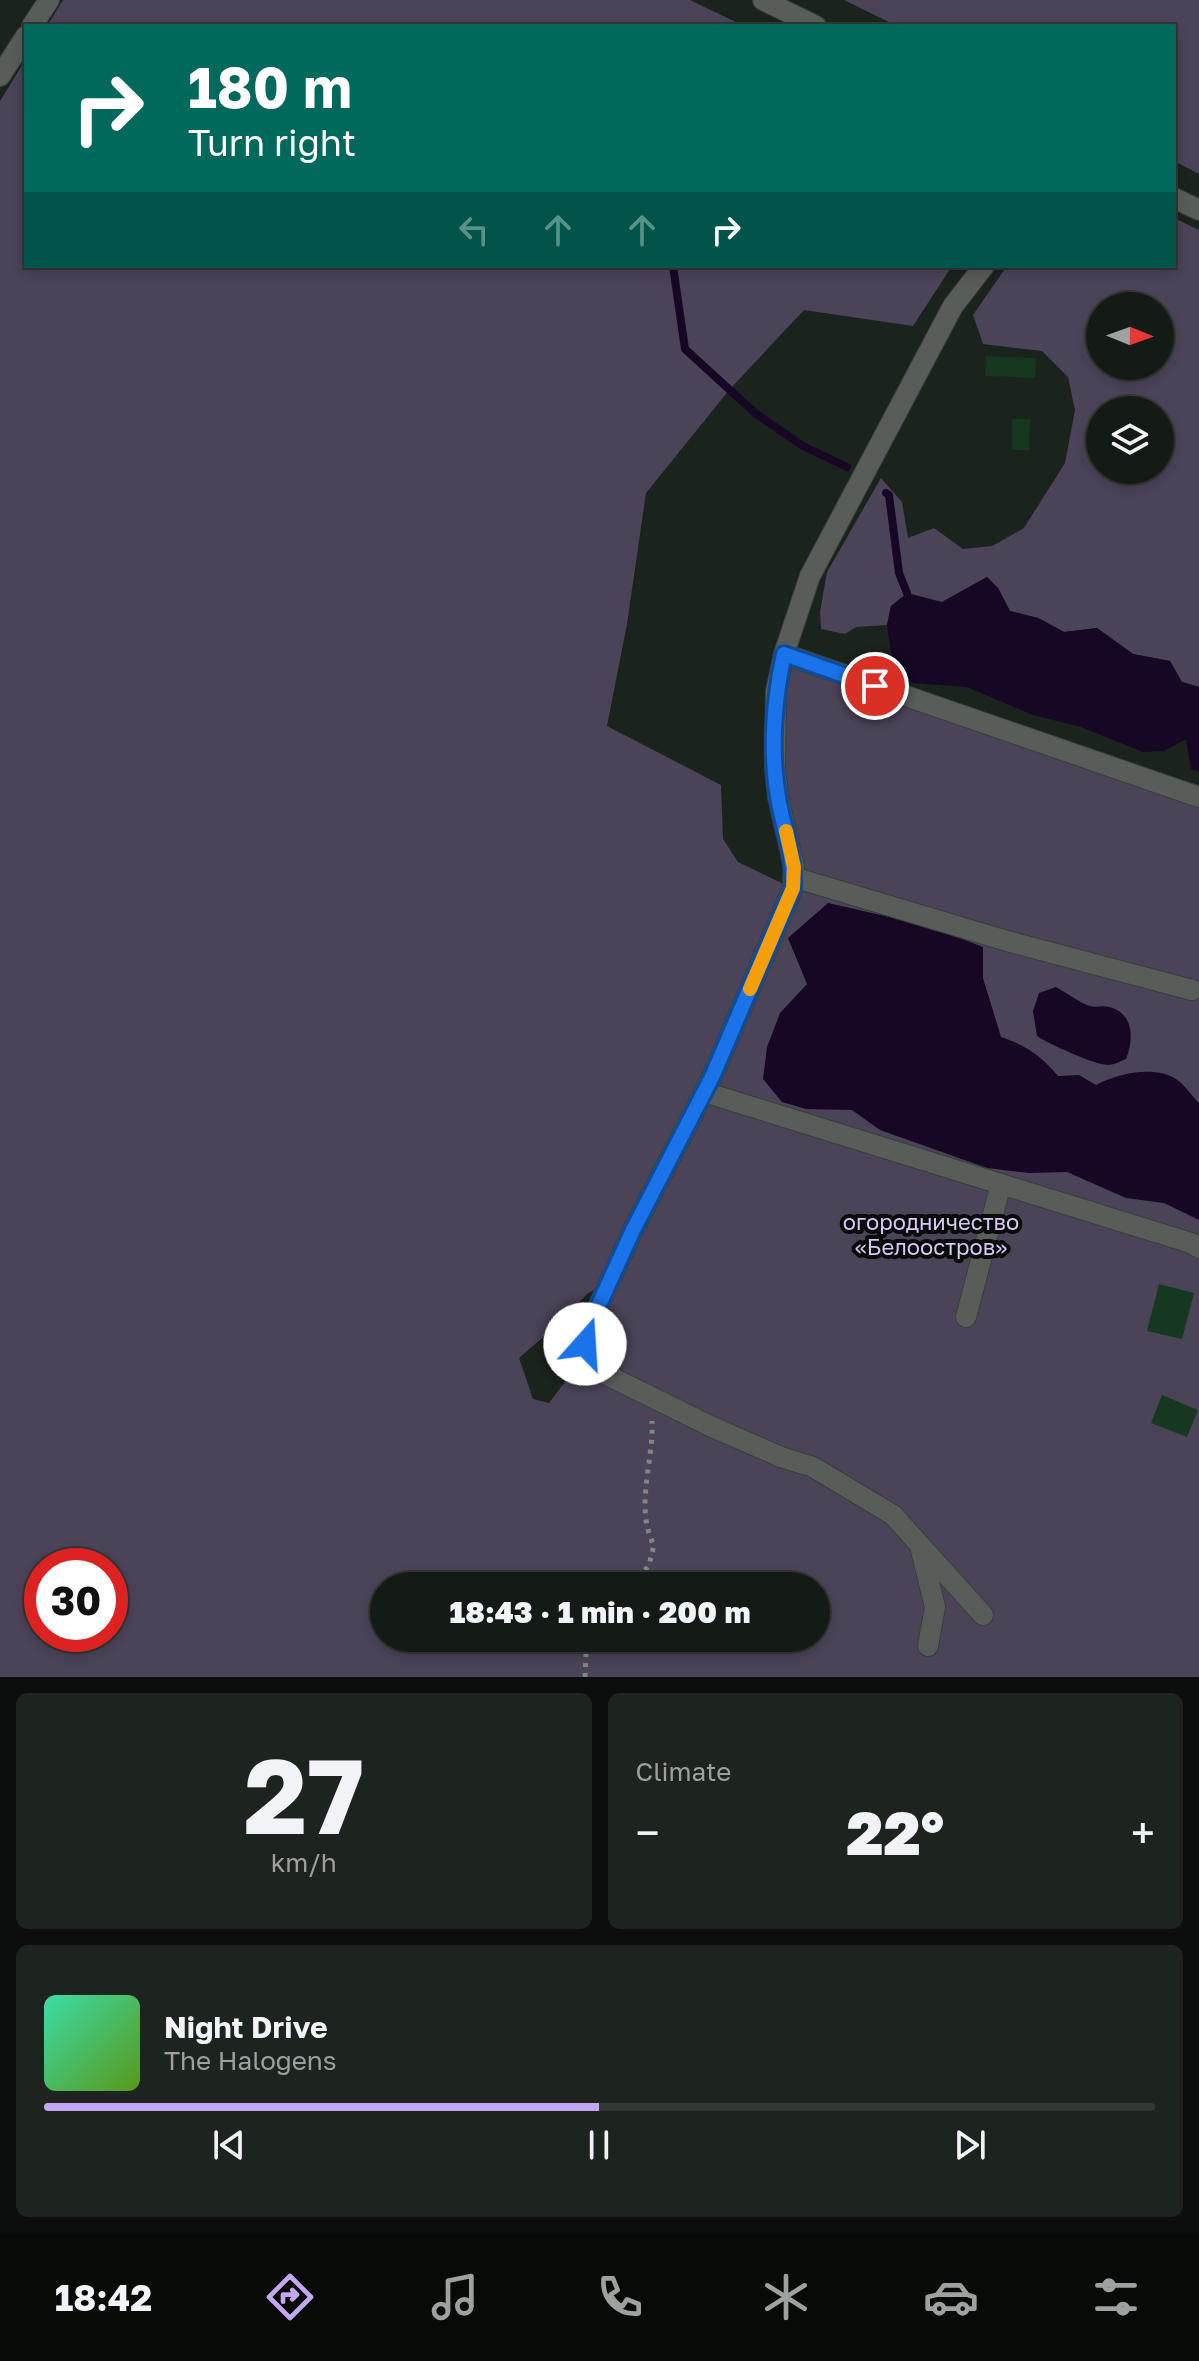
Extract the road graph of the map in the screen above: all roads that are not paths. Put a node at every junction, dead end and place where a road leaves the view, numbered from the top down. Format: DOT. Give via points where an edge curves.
graph roads {
  1 [pos="49,0"];
  2 [pos="763,0"];
  3 [pos="33,24"];
  4 [pos="812,24"];
  5 [pos="24,39"];
  6 [pos="0,76"];
  7 [pos="1176,199"];
  8 [pos="1199,210"];
  9 [pos="982,268"];
  10 [pos="784,654"];
  11 [pos="1199,797"];
  12 [pos="793,877"];
  13 [pos="1192,990"];
  14 [pos="704,1092"];
  15 [pos="1001,1184"];
  16 [pos="1199,1248"];
  17 [pos="966,1317"];
  18 [pos="919,1542"];
  19 [pos="983,1615"];
  20 [pos="928,1646"];
  1 -- 3 [label="street"];
  2 -- 4 [label="street"];
  5 -- 6 [label="street"];
  7 -- 8 [label="street"];
  9 -- 10 [label="street" via="953,306 810,576"];
  10 -- 11 [label="street"];
  10 -- 12 [label="street" via="776,691 775,768"];
  12 -- 13 [label="street"];
  12 -- 14 [label="street" via="792,891"];
  14 -- 15 [label="street"];
  14 -- 18 [label="street" via="587,1331 590,1359 601,1372 813,1467 893,1515"];
  15 -- 16 [label="street"];
  15 -- 17 [label="street"];
  18 -- 19 [label="street"];
  18 -- 20 [label="street" via="935,1607"];
}
